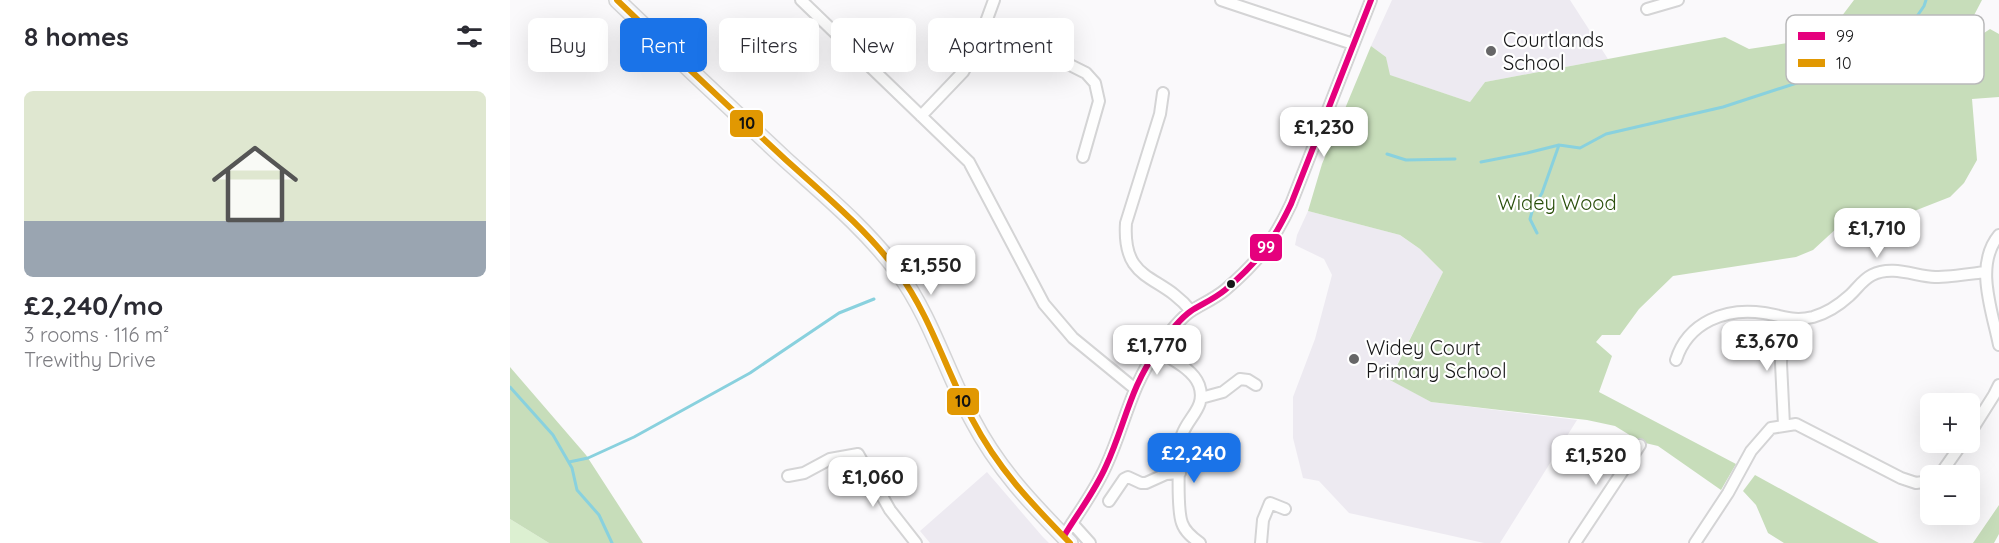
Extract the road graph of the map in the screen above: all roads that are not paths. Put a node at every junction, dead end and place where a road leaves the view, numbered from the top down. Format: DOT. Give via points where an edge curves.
graph roads {
  1 [pos="617,0"];
  2 [pos="801,0"];
  3 [pos="994,0"];
  4 [pos="1221,0"];
  5 [pos="1371,0"];
  6 [pos="1678,0"];
  7 [pos="1654,11"];
  8 [pos="988,18"];
  9 [pos="1353,44"];
  10 [pos="1074,67"];
  11 [pos="963,72"];
  12 [pos="1163,93"];
  13 [pos="921,116"];
  14 [pos="1083,156"];
  15 [pos="1999,235"];
  16 [pos="1985,272"];
  17 [pos="1191,311"];
  18 [pos="1783,318"];
  19 [pos="1999,345"];
  20 [pos="1157,350"];
  21 [pos="1676,360"];
  22 [pos="1999,385"];
  23 [pos="1256,386"];
  24 [pos="1134,388"];
  25 [pos="1201,398"];
  26 [pos="1980,418"];
  27 [pos="1784,425"];
  28 [pos="1640,445"];
  29 [pos="1180,473"];
  30 [pos="788,476"];
  31 [pos="1920,482"];
  32 [pos="1109,501"];
  33 [pos="1285,509"];
  34 [pos="1072,523"];
  35 [pos="1067,540"];
  36 [pos="916,543"];
  37 [pos="1090,543"];
  38 [pos="1200,543"];
  39 [pos="1261,543"];
  40 [pos="1575,543"];
  41 [pos="1695,543"];
  1 -- 35 [label="main road" via="857,225 899,273 929,324 985,442 1008,477"];
  2 -- 13 [label="street"];
  3 -- 8 [label="street"];
  4 -- 9 [label="street"];
  5 -- 9 [label="street"];
  6 -- 7 [label="street"];
  9 -- 17 [label="street" via="1276,235 1261,256 1230,285"];
  10 -- 14 [label="street" via="1095,83 1099,101"];
  11 -- 13 [label="street"];
  12 -- 17 [label="street" via="1125,238 1131,262"];
  13 -- 24 [label="street" via="969,162 1056,320"];
  15 -- 16 [label="street" via="1988,254"];
  16 -- 18 [label="street" via="1936,277 1899,271 1873,274 1833,309 1796,320"];
  16 -- 19 [label="street"];
  17 -- 20 [label="street"];
  18 -- 21 [label="street" via="1749,311 1718,317 1689,336"];
  18 -- 27 [label="street"];
  20 -- 24 [label="street"];
  20 -- 25 [label="street" via="1194,376"];
  22 -- 26 [label="street"];
  23 -- 25 [label="street" via="1240,374 1223,392"];
  24 -- 34 [label="street" via="1107,465"];
  25 -- 29 [label="street" via="1180,442"];
  27 -- 31 [label="street" via="1796,424 1901,478"];
  27 -- 41 [label="street" via="1771,428 1760,438"];
  28 -- 40 [label="street"];
  29 -- 32 [label="street" via="1146,483 1128,477"];
  29 -- 38 [label="street" via="1182,524"];
  30 -- 36 [label="street" via="830,459 858,454 890,510"];
  33 -- 39 [label="street" via="1270,503 1263,520"];
  34 -- 35 [label="street"];
  34 -- 37 [label="street"];
}
